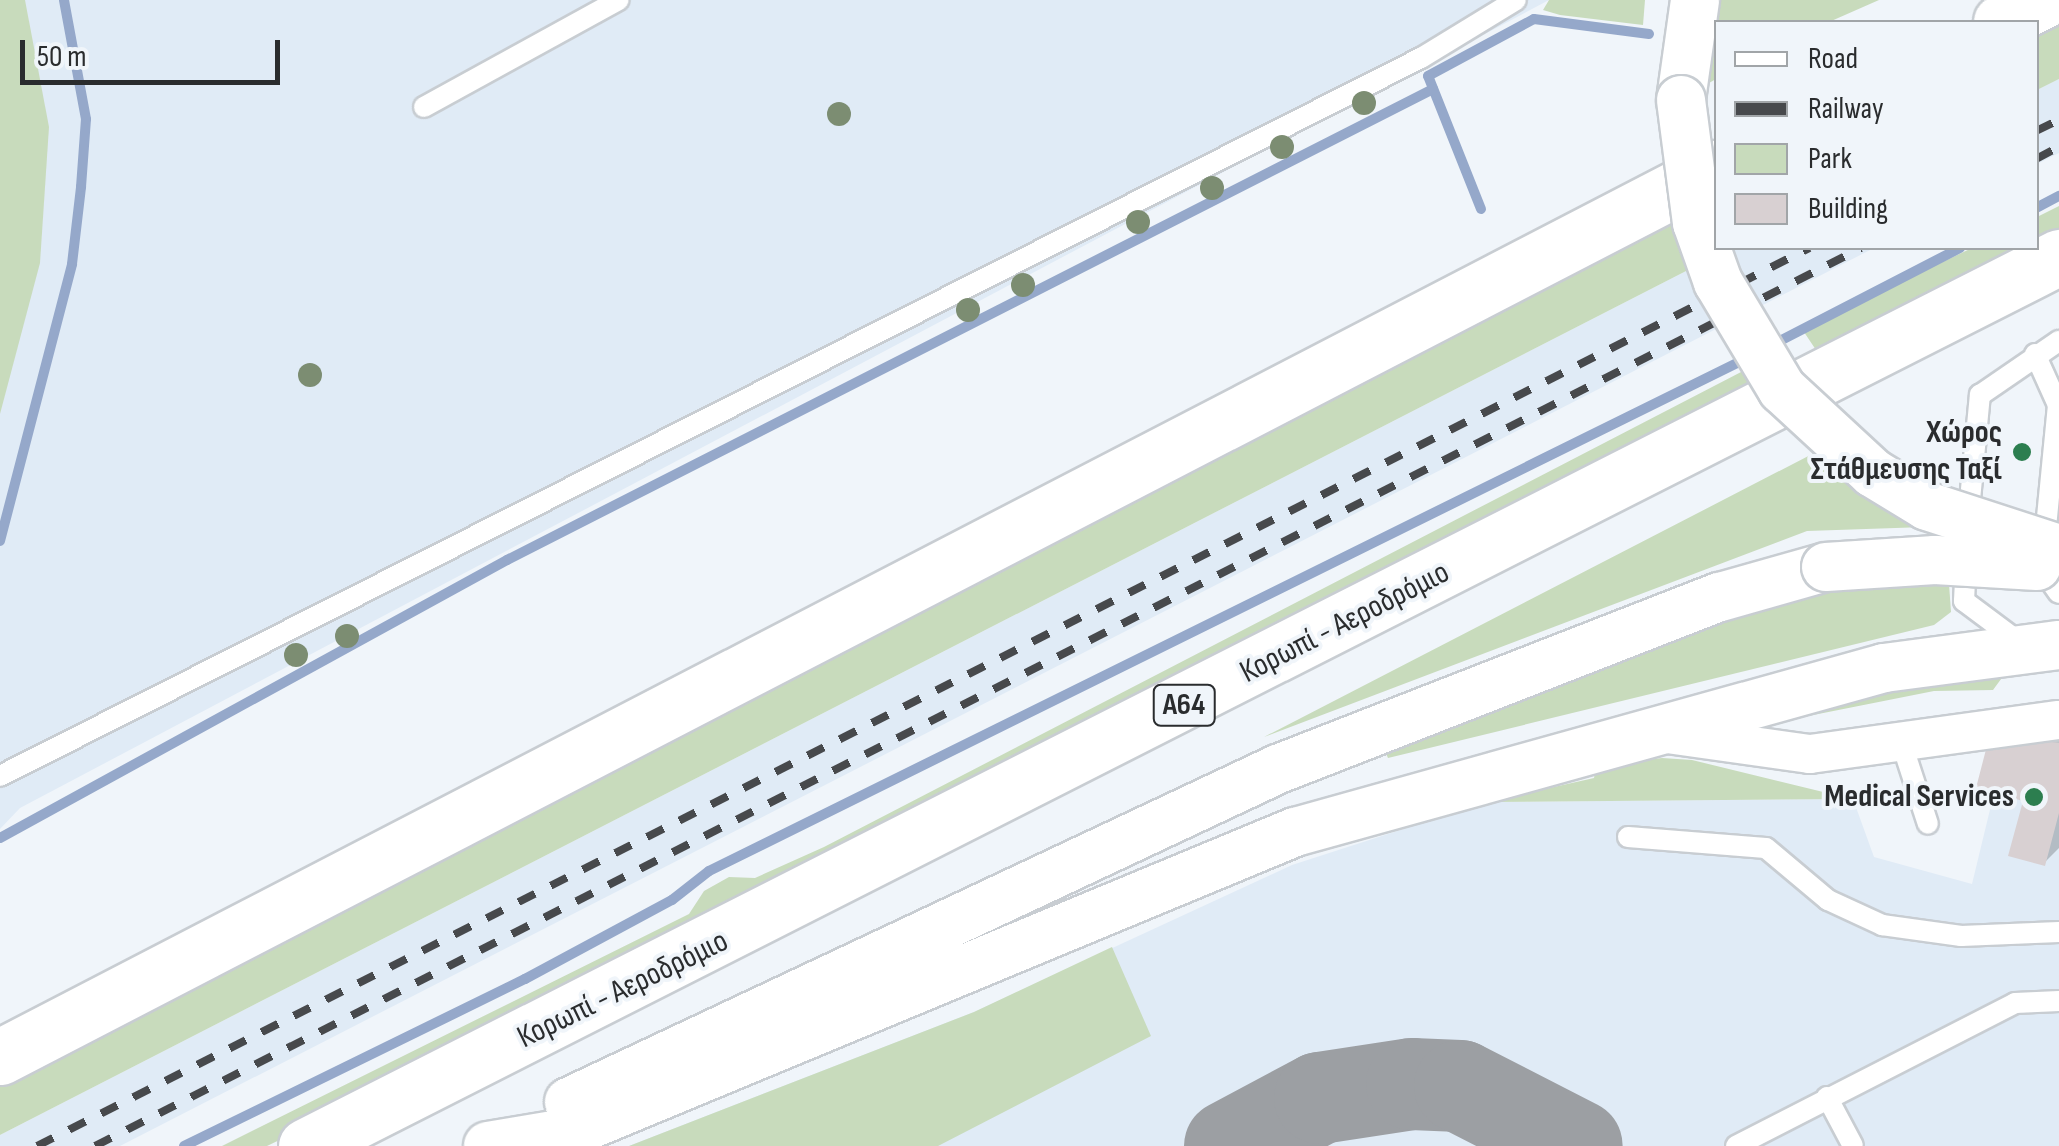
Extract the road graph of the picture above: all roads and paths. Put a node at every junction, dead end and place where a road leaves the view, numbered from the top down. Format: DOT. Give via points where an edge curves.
graph roads {
  1 [pos="619,0"];
  2 [pos="1516,0"];
  3 [pos="1695,0"];
  4 [pos="2044,0"];
  5 [pos="2004,20"];
  6 [pos="424,108"];
  7 [pos="1714,169"];
  8 [pos="2059,257"];
  9 [pos="2059,341"];
  10 [pos="2035,354"];
  11 [pos="2059,549"];
  12 [pos="2059,568"];
  13 [pos="2059,592"];
  14 [pos="2042,645"];
  15 [pos="2059,720"];
  16 [pos="1642,730"];
  17 [pos="1900,738"];
  18 [pos="0,776"];
  19 [pos="1928,824"];
  20 [pos="1628,837"];
  21 [pos="2059,932"];
  22 [pos="2059,1002"];
  23 [pos="0,1057"];
  24 [pos="1828,1097"];
  25 [pos="306,1146"];
  26 [pos="475,1146"];
  27 [pos="488,1146"];
  28 [pos="1736,1146"];
  29 [pos="1853,1146"];
  1 -- 6 [label="lane"];
  2 -- 18 [label="lane" via="1420,58"];
  3 -- 11 [label="street, bridge" via="1681,100 1697,224 1725,296 1782,388 1873,474 1927,506"];
  4 -- 5 [label="highway"];
  7 -- 23 [label="highway"];
  8 -- 25 [label="highway, Κορωπί - Αεροδρόμιο / Α64"];
  9 -- 10 [label="lane"];
  10 -- 13 [label="lane" via="2058,405 2042,569"];
  10 -- 14 [label="lane" via="1980,395 1974,412 1964,600"];
  12 -- 26 [label="street, bridge" via="1935,560 1826,567 1688,608 1278,769"];
  14 -- 16 [label="street" via="1884,668"];
  15 -- 17 [label="street"];
  16 -- 17 [label="street" via="1810,754"];
  16 -- 27 [label="street" via="1294,832 590,1125"];
  17 -- 19 [label="lane"];
  20 -- 21 [label="lane" via="1766,848 1828,900 1882,925 1961,936"];
  22 -- 24 [label="lane" via="2014,1003"];
  24 -- 28 [label="lane"];
  24 -- 29 [label="lane"];
}
